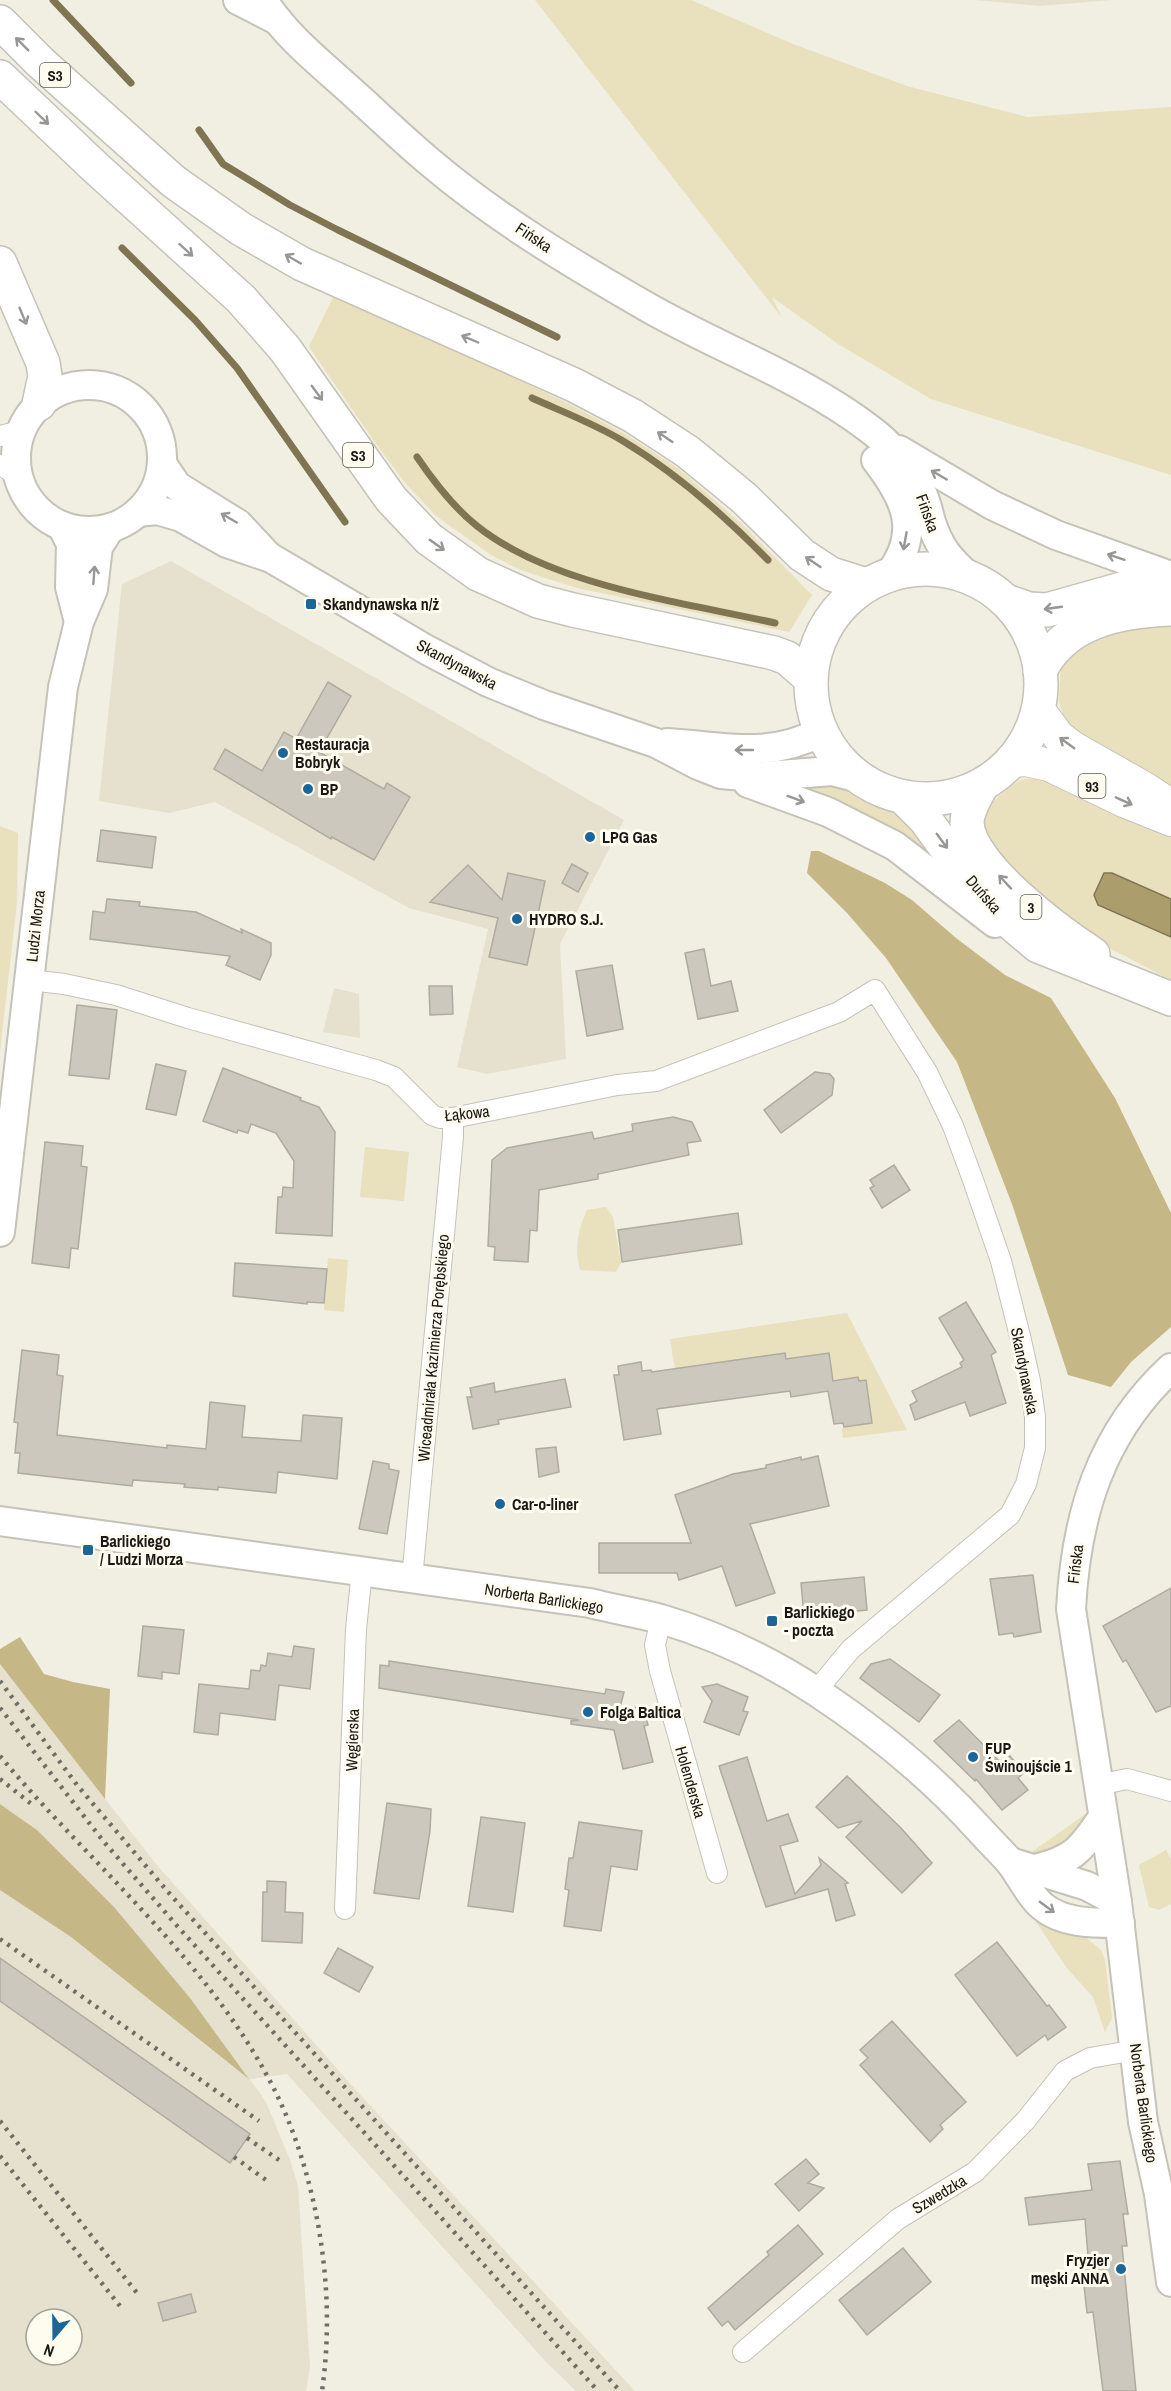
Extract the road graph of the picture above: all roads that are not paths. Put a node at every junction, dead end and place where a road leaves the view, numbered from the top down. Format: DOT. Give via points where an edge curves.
graph roads {
  1 [pos="238,0"];
  2 [pos="269,10"];
  3 [pos="0,22"];
  4 [pos="0,77"];
  5 [pos="0,263"];
  6 [pos="831,402"];
  7 [pos="39,404"];
  8 [pos="10,434"];
  9 [pos="888,444"];
  10 [pos="162,464"];
  11 [pos="9,472"];
  12 [pos="138,512"];
  13 [pos="62,526"];
  14 [pos="110,528"];
  15 [pos="271,558"];
  16 [pos="1171,576"];
  17 [pos="970,578"];
  18 [pos="878,580"];
  19 [pos="1171,589"];
  20 [pos="1006,601"];
  21 [pos="1171,609"];
  22 [pos="79,622"];
  23 [pos="1040,671"];
  24 [pos="810,678"];
  25 [pos="1038,709"];
  26 [pos="821,732"];
  27 [pos="656,743"];
  28 [pos="1011,761"];
  29 [pos="721,774"];
  30 [pos="859,778"];
  31 [pos="982,785"];
  32 [pos="903,797"];
  33 [pos="1171,806"];
  34 [pos="1171,820"];
  35 [pos="1038,946"];
  36 [pos="30,980"];
  37 [pos="875,990"];
  38 [pos="1162,995"];
  39 [pos="453,1118"];
  40 [pos="0,1232"];
  41 [pos="1171,1368"];
  42 [pos="0,1521"];
  43 [pos="362,1571"];
  44 [pos="412,1578"];
  45 [pos="661,1619"];
  46 [pos="816,1691"];
  47 [pos="1098,1785"];
  48 [pos="1171,1791"];
  49 [pos="1103,1817"];
  50 [pos="1022,1866"];
  51 [pos="717,1874"];
  52 [pos="345,1909"];
  53 [pos="1119,1912"];
  54 [pos="1136,2050"];
  55 [pos="1171,2282"];
  56 [pos="743,2352"];
  1 -- 2 [label="street, Fińska"];
  2 -- 6 [label="street, Fińska" via="431,163 486,205 650,308 799,382"];
  18 -- 3 [label="highway, S3, one-way" via="831,574 802,555 736,492 633,416 564,381 302,264 241,229 173,181"];
  4 -- 24 [label="highway, S3, one-way" via="241,299 285,349 390,499 429,539 478,574 538,601 774,653 787,658"];
  5 -- 7 [label="highway, one-way" via="43,363 45,376"];
  6 -- 9 [label="street, Fińska"];
  6 -- 18 [label="street, Fińska, one-way" via="894,484 903,503 907,522 900,560"];
  7 -- 8 [label="street"];
  7 -- 10 [label="street" via="52,394 75,386 116,389 143,408 153,421"];
  8 -- 11 [label="street" via="16,447 15,463"];
  16 -- 9 [label="street, one-way" via="1056,535 992,505"];
  9 -- 17 [label="street, Fińska" via="922,492 940,547"];
  10 -- 12 [label="street" via="157,485"];
  15 -- 10 [label="street, Skandynawska, one-way" via="238,524 177,486"];
  11 -- 13 [label="street" via="34,508"];
  12 -- 14 [label="street"];
  12 -- 15 [label="street, Skandynawska" via="172,513 227,543"];
  13 -- 14 [label="street" via="77,531"];
  13 -- 22 [label="street, Ludzi Morza" via="71,544 70,586"];
  22 -- 14 [label="street, Ludzi Morza, one-way" via="93,589 98,547"];
  15 -- 27 [label="street, Skandynawska" via="488,682"];
  17 -- 18 [label="highway, 3" via="938,570 905,570"];
  17 -- 20 [label="highway, 3"];
  18 -- 24 [label="highway, 3" via="848,598 833,615 821,634"];
  19 -- 20 [label="highway, one-way" via="1125,588 1047,610"];
  20 -- 23 [label="highway, 3" via="1029,633"];
  21 -- 23 [label="highway" via="1114,615 1072,633 1056,645"];
  22 -- 36 [label="street, Ludzi Morza" via="63,687"];
  23 -- 25 [label="highway, 3"];
  24 -- 26 [label="highway, 3"];
  25 -- 28 [label="highway, 3" via="1028,737"];
  33 -- 25 [label="main road, 93, one-way" via="1072,747 1059,737"];
  26 -- 27 [label="street, Skandynawska, one-way" via="803,741 747,751"];
  26 -- 30 [label="highway, 3" via="837,757"];
  27 -- 29 [label="street, Skandynawska"];
  28 -- 31 [label="highway, 3"];
  28 -- 34 [label="main road, 93, one-way" via="1049,765"];
  29 -- 30 [label="street, Skandynawska" via="754,777 832,771"];
  29 -- 35 [label="street, one-way" via="828,812 895,846 973,908"];
  30 -- 32 [label="highway, 3"];
  31 -- 32 [label="highway, 3" via="944,798"];
  38 -- 31 [label="highway, Duńska / 3, one-way" via="1070,939 1038,914 984,860 967,822"];
  32 -- 35 [label="highway, Duńska / 3, one-way" via="926,819 978,891"];
  35 -- 38 [label="highway, Duńska / 3"];
  36 -- 39 [label="street, Łąkowa" via="116,995 376,1070 394,1077 432,1114"];
  36 -- 40 [label="street, Ludzi Morza"];
  37 -- 39 [label="street, Łąkowa" via="839,1012 656,1081 617,1085"];
  37 -- 46 [label="street, Skandynawska" via="927,1072 974,1180 1020,1336 1035,1417 1035,1448 1026,1484 1010,1515 851,1649"];
  39 -- 44 [label="street, Wiceadmirała Kazimierza Porębskiego"];
  41 -- 47 [label="street, Fińska" via="1112,1441 1083,1515 1073,1565 1071,1609"];
  42 -- 43 [label="street, Norberta Barlickiego"];
  43 -- 44 [label="street, Norberta Barlickiego"];
  43 -- 52 [label="street, Węgierska" via="356,1629"];
  44 -- 45 [label="street, Norberta Barlickiego" via="590,1604"];
  45 -- 46 [label="street, Norberta Barlickiego" via="715,1639"];
  45 -- 51 [label="street, Holenderska" via="655,1645 660,1671"];
  46 -- 50 [label="street, Norberta Barlickiego" via="892,1745"];
  47 -- 48 [label="street" via="1126,1779"];
  47 -- 49 [label="street, Norberta Barlickiego"];
  49 -- 50 [label="street" via="1076,1853 1057,1864"];
  49 -- 53 [label="street, Norberta Barlickiego"];
  50 -- 53 [label="street, Norberta Barlickiego" via="1042,1906 1073,1920 1092,1923"];
  53 -- 54 [label="street, Norberta Barlickiego"];
  54 -- 55 [label="street, Norberta Barlickiego" via="1143,2122 1159,2194"];
  54 -- 56 [label="street, Szwedzka" via="1090,2058 1072,2066 975,2172 898,2219"];
}
